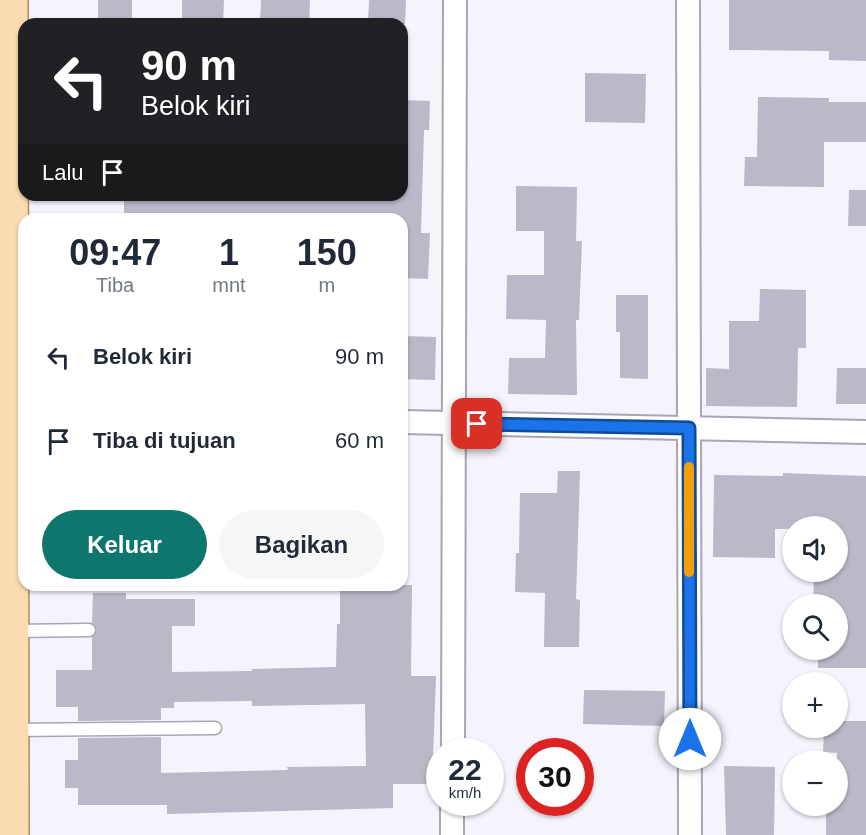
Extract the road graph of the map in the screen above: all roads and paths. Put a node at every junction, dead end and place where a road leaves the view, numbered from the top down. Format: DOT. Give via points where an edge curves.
graph roads {
  1 [pos="11,0"];
  2 [pos="455,0"];
  3 [pos="688,0"];
  4 [pos="6,60"];
  5 [pos="6,188"];
  6 [pos="6,294"];
  7 [pos="18,413"];
  8 [pos="408,422"];
  9 [pos="454,423"];
  10 [pos="689,428"];
  11 [pos="866,432"];
  12 [pos="6,473"];
  13 [pos="89,630"];
  14 [pos="12,631"];
  15 [pos="6,669"];
  16 [pos="215,728"];
  17 [pos="12,730"];
  18 [pos="453,738"];
  19 [pos="452,816"];
  20 [pos="12,835"];
  21 [pos="452,835"];
  22 [pos="690,835"];
  1 -- 4 [label="main road"];
  2 -- 9 [label="street"];
  3 -- 10 [label="street"];
  4 -- 5 [label="main road"];
  5 -- 6 [label="main road"];
  6 -- 7 [label="main road"];
  7 -- 12 [label="main road"];
  8 -- 9 [label="street"];
  9 -- 10 [label="street"];
  9 -- 18 [label="street"];
  10 -- 11 [label="street"];
  10 -- 22 [label="street"];
  12 -- 14 [label="main road"];
  13 -- 14 [label="lane"];
  14 -- 15 [label="main road"];
  15 -- 17 [label="main road"];
  16 -- 17 [label="lane"];
  17 -- 20 [label="main road"];
  19 -- 21 [label="street"];
}
